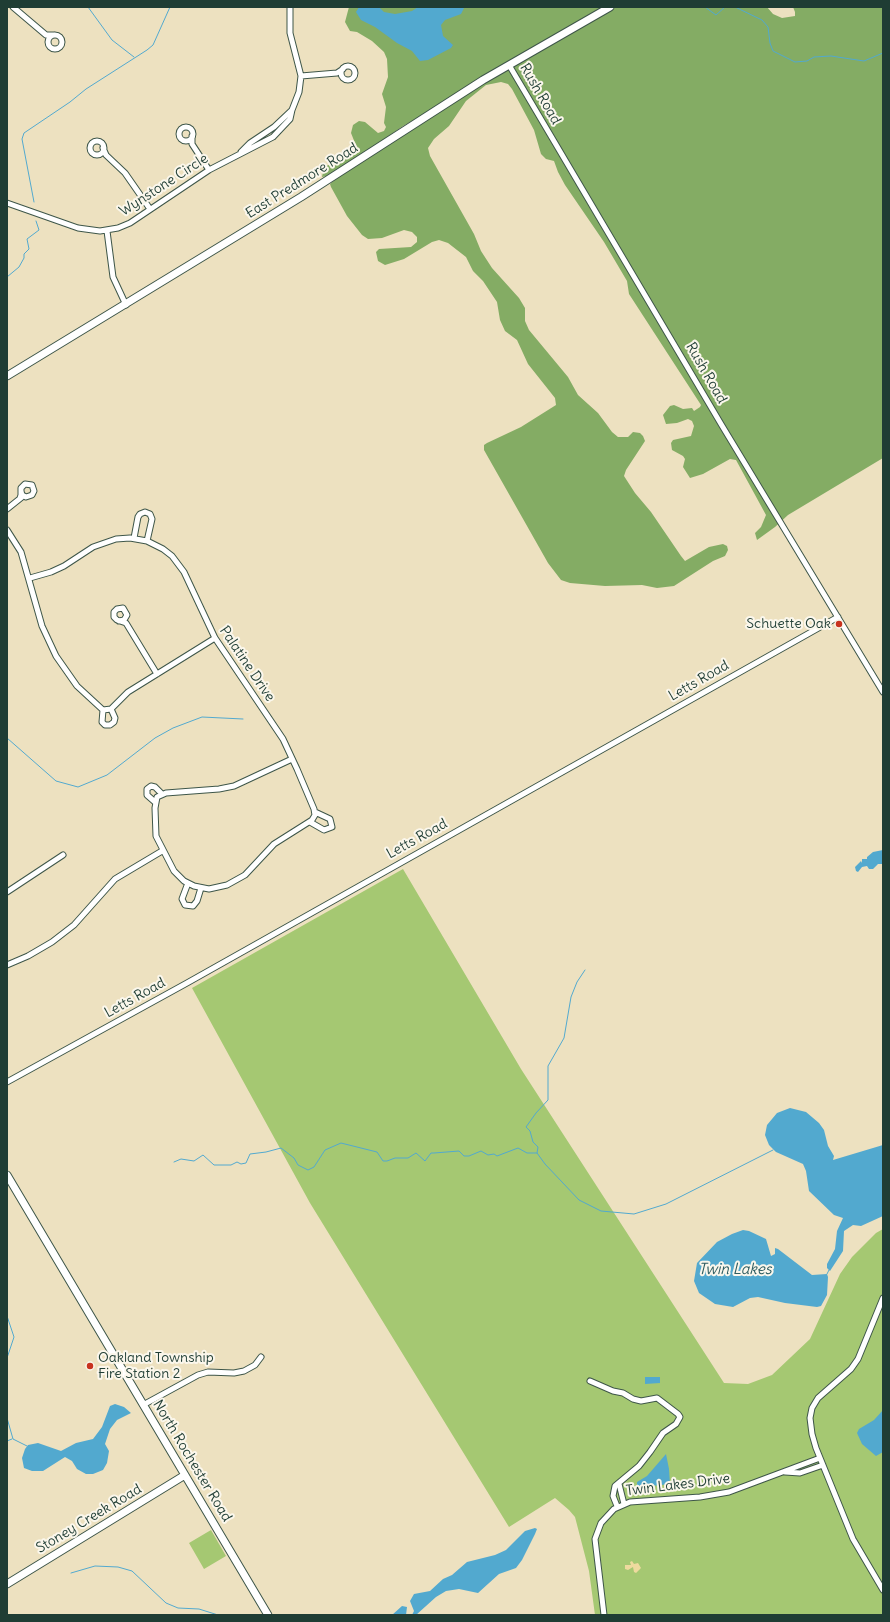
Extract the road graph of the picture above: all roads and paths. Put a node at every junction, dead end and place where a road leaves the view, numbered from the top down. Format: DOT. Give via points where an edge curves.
graph roads {
  1 [pos="13,7"];
  2 [pos="290,7"];
  3 [pos="610,7"];
  4 [pos="46,35"];
  5 [pos="54,36"];
  6 [pos="49,42"];
  7 [pos="509,65"];
  8 [pos="343,69"];
  9 [pos="337,73"];
  10 [pos="301,76"];
  11 [pos="343,77"];
  12 [pos="192,136"];
  13 [pos="186,140"];
  14 [pos="192,144"];
  15 [pos="104,148"];
  16 [pos="99,154"];
  17 [pos="106,155"];
  18 [pos="208,170"];
  19 [pos="7,203"];
  20 [pos="150,209"];
  21 [pos="107,231"];
  22 [pos="126,305"];
  23 [pos="7,376"];
  24 [pos="21,491"];
  25 [pos="26,497"];
  26 [pos="20,498"];
  27 [pos="7,509"];
  28 [pos="7,530"];
  29 [pos="134,538"];
  30 [pos="147,541"];
  31 [pos="30,578"];
  32 [pos="127,617"];
  33 [pos="838,617"];
  34 [pos="119,621"];
  35 [pos="126,623"];
  36 [pos="215,638"];
  37 [pos="157,674"];
  38 [pos="883,692"];
  39 [pos="111,709"];
  40 [pos="103,710"];
  41 [pos="292,759"];
  42 [pos="162,794"];
  43 [pos="155,802"];
  44 [pos="315,812"];
  45 [pos="310,822"];
  46 [pos="162,851"];
  47 [pos="62,855"];
  48 [pos="188,883"];
  49 [pos="200,888"];
  50 [pos="7,892"];
  51 [pos="7,965"];
  52 [pos="7,1082"];
  53 [pos="7,1175"];
  54 [pos="883,1298"];
  55 [pos="262,1357"];
  56 [pos="590,1381"];
  57 [pos="143,1405"];
  58 [pos="820,1458"];
  59 [pos="823,1465"];
  60 [pos="784,1472"];
  61 [pos="185,1475"];
  62 [pos="619,1484"];
  63 [pos="624,1504"];
  64 [pos="617,1506"];
  65 [pos="7,1584"];
  66 [pos="883,1590"];
  67 [pos="268,1615"];
  68 [pos="604,1615"];
  1 -- 4 [label="street"];
  2 -- 10 [label="street, Wynstone Circle" via="290,33"];
  3 -- 7 [label="street, East Predmore Road"];
  4 -- 5 [label="street"];
  4 -- 6 [label="street"];
  5 -- 6 [label="street"];
  5 -- 6 [label="street" via="60,37 62,45 54,48"];
  7 -- 22 [label="street, East Predmore Road"];
  7 -- 33 [label="street, Rush Road"];
  8 -- 9 [label="street"];
  8 -- 11 [label="street"];
  8 -- 11 [label="street" via="350,66 355,73 351,79"];
  9 -- 10 [label="street"];
  9 -- 11 [label="street"];
  10 -- 18 [label="street, Wynstone Circle" via="299,92 290,119 278,133 254,148 241,152"];
  12 -- 13 [label="street"];
  12 -- 13 [label="street" via="192,130 184,128 180,135"];
  12 -- 14 [label="street"];
  13 -- 14 [label="street"];
  14 -- 18 [label="street"];
  15 -- 16 [label="street"];
  15 -- 16 [label="street" via="100,142 92,144 91,152"];
  15 -- 17 [label="street"];
  16 -- 17 [label="street"];
  17 -- 20 [label="street" via="125,173"];
  18 -- 20 [label="street, Wynstone Circle"];
  19 -- 21 [label="street, Wynstone Circle" via="78,228"];
  20 -- 21 [label="street, Wynstone Circle" via="123,226"];
  21 -- 22 [label="street" via="113,277"];
  22 -- 23 [label="street, East Predmore Road"];
  24 -- 25 [label="street"];
  24 -- 25 [label="street" via="25,484 32,485 34,493"];
  24 -- 26 [label="street"];
  25 -- 26 [label="street"];
  26 -- 27 [label="street"];
  28 -- 31 [label="street" via="21,552"];
  29 -- 30 [label="street, Palatine Drive"];
  29 -- 30 [label="street" via="140,514 147,513 152,518"];
  29 -- 31 [label="street, Palatine Drive" via="116,539 101,544 64,566"];
  30 -- 36 [label="street, Palatine Drive" via="163,549 178,564"];
  31 -- 40 [label="street" via="42,626 56,656 77,686"];
  32 -- 34 [label="street"];
  32 -- 34 [label="street" via="125,609 121,607 114,614"];
  32 -- 35 [label="street"];
  33 -- 38 [label="street, Rush Road"];
  33 -- 52 [label="street, Letts Road"];
  34 -- 35 [label="street"];
  35 -- 37 [label="street"];
  36 -- 37 [label="street"];
  36 -- 41 [label="street, Palatine Drive" via="268,716"];
  37 -- 39 [label="street" via="128,692"];
  39 -- 40 [label="street"];
  39 -- 40 [label="street" via="115,718 110,725 102,722"];
  41 -- 42 [label="street" via="234,786 219,790"];
  41 -- 44 [label="street, Palatine Drive"];
  42 -- 43 [label="street"];
  42 -- 43 [label="street" via="154,786 147,789 147,795"];
  43 -- 46 [label="street" via="155,829"];
  44 -- 45 [label="street"];
  44 -- 45 [label="street" via="330,819 332,827 324,830"];
  45 -- 49 [label="street" via="274,844 251,870 237,880 218,888"];
  46 -- 48 [label="street" via="174,871"];
  46 -- 51 [label="street" via="115,880 79,920 52,942"];
  47 -- 50 [label="street"];
  48 -- 49 [label="street"];
  48 -- 49 [label="street" via="182,899 185,905 193,906"];
  53 -- 57 [label="street, North Rochester Road"];
  54 -- 58 [label="street" via="858,1359 818,1398 812,1408 812,1434"];
  55 -- 57 [label="street" via="244,1371 208,1372 198,1375"];
  56 -- 62 [label="street" via="638,1401 655,1397 680,1417 678,1423 663,1433 646,1458"];
  57 -- 61 [label="street, North Rochester Road"];
  58 -- 59 [label="street"];
  58 -- 60 [label="street, Twin Lakes Drive"];
  59 -- 60 [label="street, Twin Lakes Drive" via="800,1473"];
  59 -- 66 [label="street" via="854,1543"];
  60 -- 63 [label="street, Twin Lakes Drive" via="717,1495"];
  61 -- 65 [label="street, Stoney Creek Road"];
  61 -- 67 [label="street, North Rochester Road"];
  62 -- 63 [label="street"];
  62 -- 64 [label="street" via="614,1489"];
  63 -- 64 [label="street, Twin Lakes Drive"];
  64 -- 68 [label="street, Twin Lakes Drive" via="605,1517 595,1539"];
}
